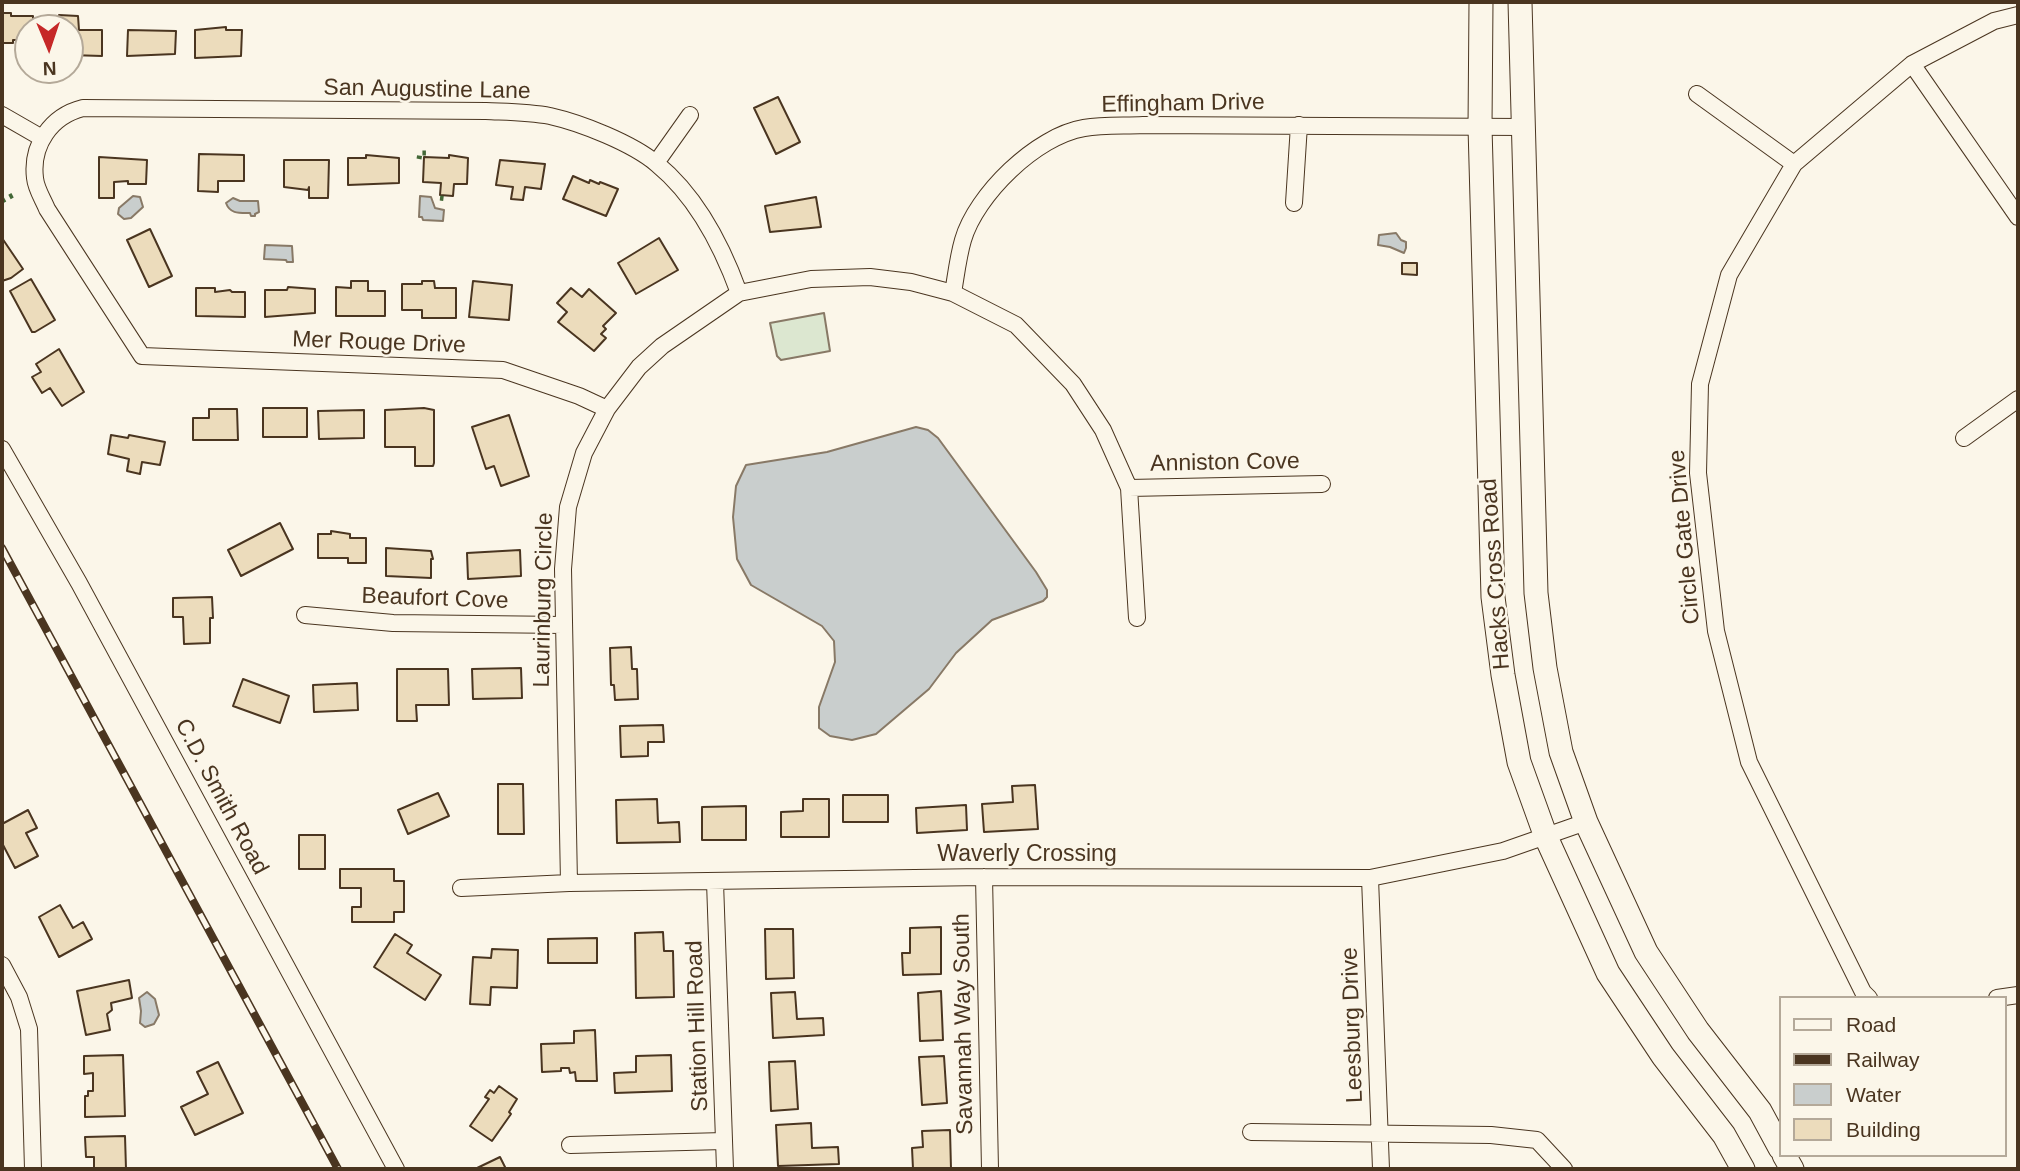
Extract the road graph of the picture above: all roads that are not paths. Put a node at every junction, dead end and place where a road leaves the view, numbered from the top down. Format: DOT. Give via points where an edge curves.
graph roads {
  1 [pos="1481,2"];
  2 [pos="1520,2"];
  3 [pos="2018,15"];
  4 [pos="1912,64"];
  5 [pos="1697,94"];
  6 [pos="2,115"];
  7 [pos="690,115"];
  8 [pos="1299,125"];
  9 [pos="1480,127"];
  10 [pos="1523,127"];
  11 [pos="42,138"];
  12 [pos="656,163"];
  13 [pos="1794,164"];
  14 [pos="1294,203"];
  15 [pos="2018,217"];
  16 [pos="739,293"];
  17 [pos="953,293"];
  18 [pos="2018,398"];
  19 [pos="607,408"];
  20 [pos="1964,438"];
  21 [pos="2,449"];
  22 [pos="1322,484"];
  23 [pos="1129,488"];
  24 [pos="305,615"];
  25 [pos="1137,618"];
  26 [pos="563,625"];
  27 [pos="1586,822"];
  28 [pos="1546,837"];
  29 [pos="984,877"];
  30 [pos="1370,878"];
  31 [pos="715,882"];
  32 [pos="569,883"];
  33 [pos="461,888"];
  34 [pos="2,965"];
  35 [pos="1868,996"];
  36 [pos="1251,1132"];
  37 [pos="1380,1134"];
  38 [pos="724,1141"];
  39 [pos="1778,1144"];
  40 [pos="570,1145"];
  41 [pos="33,1169"];
  42 [pos="396,1169"];
  43 [pos="725,1169"];
  44 [pos="990,1169"];
  45 [pos="1381,1169"];
  46 [pos="1564,1169"];
  47 [pos="1743,1169"];
  1 -- 9 [label="main road, Hacks Cross Road"];
  2 -- 10 [label="main road, Hacks Cross Road"];
  3 -- 4 [label="street, Circle Gate Drive" via="1994,21"];
  4 -- 13 [label="street, Circle Gate Drive"];
  4 -- 15 [label="street"];
  5 -- 13 [label="street"];
  6 -- 11 [label="street"];
  7 -- 12 [label="street"];
  8 -- 9 [label="street, Effingham Drive"];
  8 -- 14 [label="street"];
  8 -- 17 [label="street, Effingham Drive" via="1082,128 1045,143 981,201 963,239"];
  9 -- 10 [label="street, Effingham Drive"];
  9 -- 28 [label="main road, Hacks Cross Road" via="1493,597 1519,762"];
  10 -- 27 [label="main road, Hacks Cross Road" via="1536,593 1561,752"];
  11 -- 12 [label="street, San Augustine Lane" via="61,116 83,108 486,111 550,116 573,123"];
  11 -- 19 [label="street, Mer Rouge Drive" via="35,164 38,190 142,356 503,370"];
  12 -- 16 [label="street, San Augustine Lane" via="688,198 725,255"];
  13 -- 35 [label="street, Circle Gate Drive" via="1729,275 1700,384 1698,473 1716,631 1749,762"];
  16 -- 17 [label="street, Laurinburg Circle" via="811,279 870,276"];
  16 -- 19 [label="street, Laurinburg Circle" via="662,345"];
  17 -- 23 [label="street, Laurinburg Circle" via="1016,326 1050,358 1091,409"];
  18 -- 20 [label="street"];
  19 -- 26 [label="street, Laurinburg Circle" via="584,453 568,507"];
  21 -- 42 [label="street, C.D. Smith Road" via="86,595"];
  22 -- 23 [label="street, Anniston Cove"];
  23 -- 25 [label="street, Laurinburg Circle"];
  24 -- 26 [label="street, Beaufort Cove" via="393,623"];
  26 -- 32 [label="street, Laurinburg Circle"];
  27 -- 28 [label="street, Waverly Crossing"];
  27 -- 39 [label="main road, Hacks Cross Road" via="1646,952 1698,1031 1760,1111"];
  28 -- 30 [label="street, Waverly Crossing" via="1503,851"];
  28 -- 47 [label="main road, Hacks Cross Road" via="1608,973 1663,1056 1724,1135"];
  29 -- 30 [label="street, Waverly Crossing"];
  29 -- 31 [label="street, Waverly Crossing"];
  29 -- 44 [label="street, Savannah Way South"];
  30 -- 37 [label="street, Leesburg Drive"];
  31 -- 32 [label="street, Waverly Crossing"];
  31 -- 38 [label="street, Station Hill Road"];
  32 -- 33 [label="street, Waverly Crossing"];
  34 -- 41 [label="street" via="29,1029"];
  36 -- 37 [label="street"];
  37 -- 45 [label="street, Leesburg Drive"];
  37 -- 46 [label="street" via="1537,1140"];
  38 -- 40 [label="street"];
  38 -- 43 [label="street, Station Hill Road"];
}
